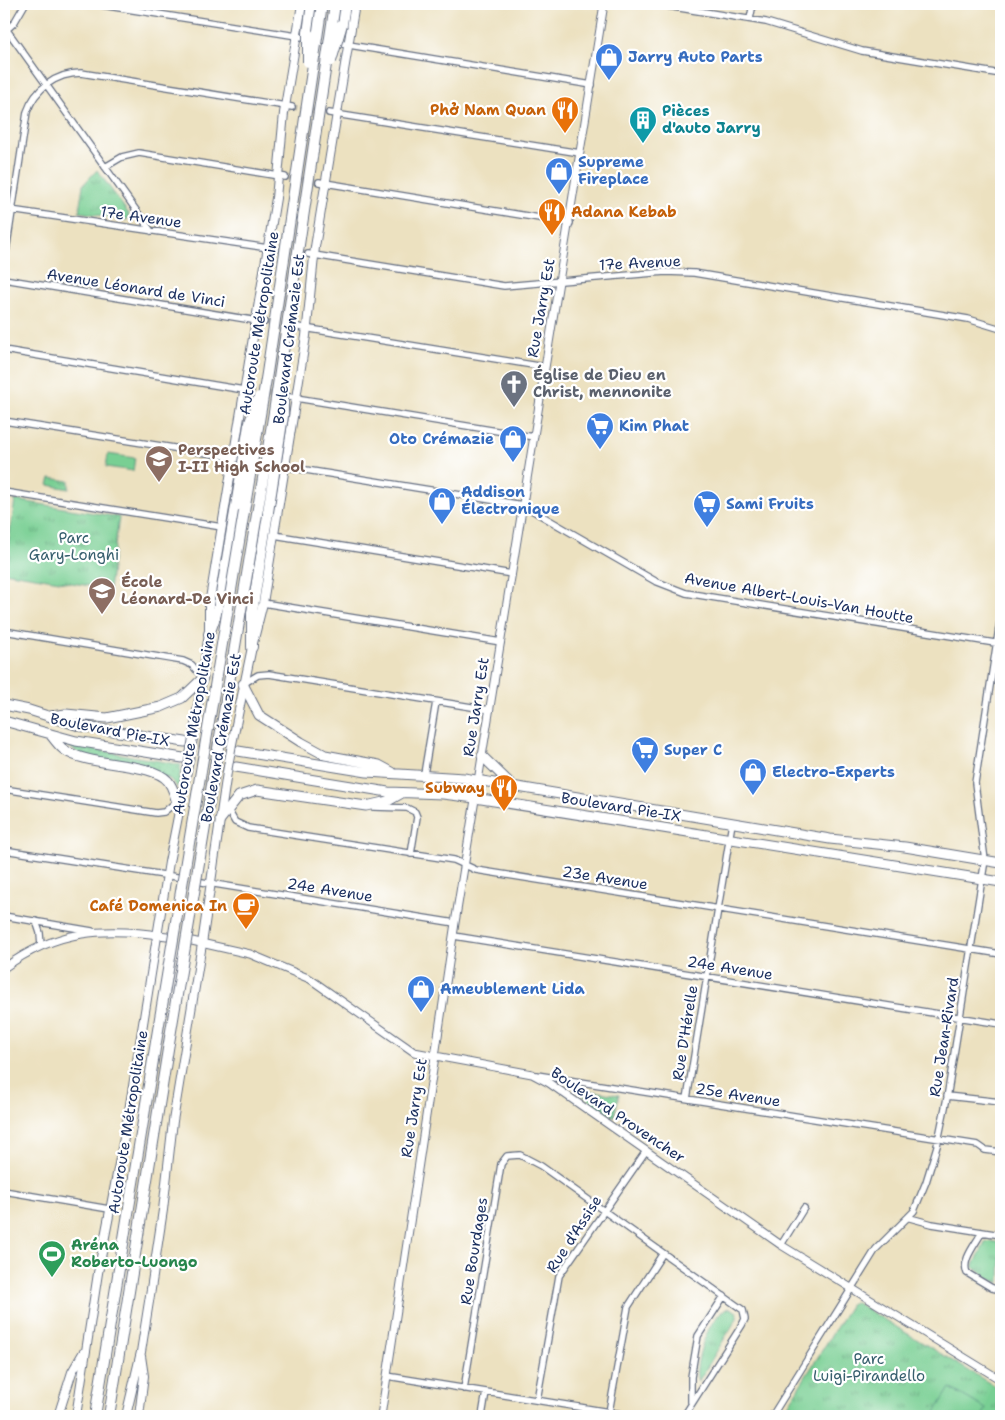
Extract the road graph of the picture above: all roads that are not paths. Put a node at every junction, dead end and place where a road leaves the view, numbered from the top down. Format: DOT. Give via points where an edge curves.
graph roads {
  1 [pos="25,4"];
  2 [pos="96,4"];
  3 [pos="302,4"];
  4 [pos="312,4"];
  5 [pos="322,4"];
  6 [pos="335,4"];
  7 [pos="346,4"];
  8 [pos="355,4"];
  9 [pos="604,4"];
  10 [pos="655,4"];
  11 [pos="752,4"];
  12 [pos="686,6"];
  13 [pos="750,19"];
  14 [pos="5,31"];
  15 [pos="300,37"];
  16 [pos="346,44"];
  17 [pos="1001,74"];
  18 [pos="46,85"];
  19 [pos="592,85"];
  20 [pos="321,96"];
  21 [pos="308,99"];
  22 [pos="289,107"];
  23 [pos="333,113"];
  24 [pos="580,153"];
  25 [pos="105,167"];
  26 [pos="282,176"];
  27 [pos="322,183"];
  28 [pos="4,209"];
  29 [pos="13,210"];
  30 [pos="570,223"];
  31 [pos="151,231"];
  32 [pos="271,249"];
  33 [pos="311,255"];
  34 [pos="4,265"];
  35 [pos="4,279"];
  36 [pos="559,282"];
  37 [pos="260,321"];
  38 [pos="298,327"];
  39 [pos="307,329"];
  40 [pos="1001,329"];
  41 [pos="4,350"];
  42 [pos="283,352"];
  43 [pos="545,367"];
  44 [pos="267,373"];
  45 [pos="247,390"];
  46 [pos="293,397"];
  47 [pos="4,421"];
  48 [pos="534,437"];
  49 [pos="236,458"];
  50 [pos="282,466"];
  51 [pos="4,492"];
  52 [pos="523,505"];
  53 [pos="222,527"];
  54 [pos="274,535"];
  55 [pos="512,574"];
  56 [pos="263,603"];
  57 [pos="1001,615"];
  58 [pos="4,632"];
  59 [pos="209,634"];
  60 [pos="501,642"];
  61 [pos="999,644"];
  62 [pos="252,646"];
  63 [pos="203,678"];
  64 [pos="243,684"];
  65 [pos="436,702"];
  66 [pos="4,705"];
  67 [pos="490,710"];
  68 [pos="47,717"];
  69 [pos="4,720"];
  70 [pos="50,734"];
  71 [pos="189,740"];
  72 [pos="235,747"];
  73 [pos="482,756"];
  74 [pos="183,758"];
  75 [pos="236,767"];
  76 [pos="394,773"];
  77 [pos="424,774"];
  78 [pos="478,780"];
  79 [pos="512,785"];
  80 [pos="4,789"];
  81 [pos="402,793"];
  82 [pos="184,794"];
  83 [pos="223,798"];
  84 [pos="475,798"];
  85 [pos="176,802"];
  86 [pos="366,806"];
  87 [pos="228,809"];
  88 [pos="179,814"];
  89 [pos="220,820"];
  90 [pos="732,823"];
  91 [pos="730,838"];
  92 [pos="4,850"];
  93 [pos="411,854"];
  94 [pos="985,860"];
  95 [pos="1001,863"];
  96 [pos="464,864"];
  97 [pos="166,876"];
  98 [pos="177,877"];
  99 [pos="981,878"];
  100 [pos="202,882"];
  101 [pos="1001,882"];
  102 [pos="212,884"];
  103 [pos="718,908"];
  104 [pos="4,916"];
  105 [pos="36,921"];
  106 [pos="455,922"];
  107 [pos="92,931"];
  108 [pos="157,935"];
  109 [pos="167,936"];
  110 [pos="454,936"];
  111 [pos="192,941"];
  112 [pos="202,944"];
  113 [pos="41,946"];
  114 [pos="970,949"];
  115 [pos="1001,954"];
  116 [pos="4,968"];
  117 [pos="706,977"];
  118 [pos="959,1017"];
  119 [pos="1001,1024"];
  120 [pos="436,1057"];
  121 [pos="532,1074"];
  122 [pos="948,1096"];
  123 [pos="687,1099"];
  124 [pos="1001,1102"];
  125 [pos="939,1140"];
  126 [pos="646,1151"];
  127 [pos="1001,1152"];
  128 [pos="4,1190"];
  129 [pos="804,1208"];
  130 [pos="109,1209"];
  131 [pos="603,1210"];
  132 [pos="910,1218"];
  133 [pos="982,1232"];
  134 [pos="1001,1235"];
  135 [pos="781,1245"];
  136 [pos="663,1253"];
  137 [pos="850,1289"];
  138 [pos="1001,1290"];
  139 [pos="724,1296"];
  140 [pos="86,1349"];
  141 [pos="140,1352"];
  142 [pos="388,1376"];
  143 [pos="1001,1380"];
  144 [pos="464,1389"];
  145 [pos="486,1392"];
  146 [pos="537,1400"];
  147 [pos="691,1404"];
  148 [pos="609,1412"];
  149 [pos="58,1416"];
  150 [pos="76,1416"];
  151 [pos="95,1416"];
  152 [pos="109,1416"];
  153 [pos="126,1416"];
  154 [pos="139,1416"];
  155 [pos="381,1416"];
  156 [pos="482,1416"];
  157 [pos="634,1416"];
  158 [pos="684,1416"];
  159 [pos="772,1416"];
  1 -- 14 [label="street"];
  2 -- 15 [label="street"];
  3 -- 15 [label="main road, Boulevard Crémazie Est"];
  4 -- 21 [label="highway, bridge" via="308,33"];
  5 -- 21 [label="highway, Autoroute Métropolitaine, bridge"];
  6 -- 20 [label="highway, Autoroute Métropolitaine, bridge"];
  7 -- 20 [label="highway, bridge"];
  8 -- 16 [label="main road, Boulevard Crémazie Est"];
  9 -- 19 [label="street, Rue Jarry Est"];
  10 -- 12 [label="street"];
  11 -- 13 [label="street"];
  12 -- 13 [label="street"];
  13 -- 17 [label="street" via="862,51"];
  14 -- 18 [label="street"];
  15 -- 22 [label="main road, Boulevard Crémazie Est"];
  16 -- 19 [label="street"];
  16 -- 23 [label="main road, Boulevard Crémazie Est"];
  18 -- 22 [label="street" via="65,74 81,73"];
  18 -- 25 [label="street"];
  18 -- 29 [label="street" via="33,98 27,112"];
  19 -- 24 [label="street, Rue Jarry Est"];
  20 -- 42 [label="highway, Autoroute Métropolitaine, bridge"];
  21 -- 44 [label="highway, Autoroute Métropolitaine, bridge"];
  22 -- 26 [label="main road, Boulevard Crémazie Est"];
  23 -- 24 [label="street"];
  23 -- 27 [label="main road, Boulevard Crémazie Est"];
  24 -- 30 [label="street, Rue Jarry Est"];
  25 -- 26 [label="street" via="122,157 139,154"];
  25 -- 31 [label="street"];
  26 -- 32 [label="main road, Boulevard Crémazie Est"];
  27 -- 30 [label="street"];
  27 -- 33 [label="main road, Boulevard Crémazie Est"];
  28 -- 29 [label="street, 17e Avenue"];
  29 -- 31 [label="street, 17e Avenue"];
  29 -- 34 [label="street"];
  30 -- 36 [label="street, Rue Jarry Est"];
  31 -- 32 [label="street, 17e Avenue"];
  32 -- 37 [label="main road, Boulevard Crémazie Est"];
  33 -- 36 [label="street, 17e Avenue" via="504,286"];
  33 -- 39 [label="main road, Boulevard Crémazie Est"];
  35 -- 37 [label="street, Avenue Léonard de Vinci"];
  36 -- 40 [label="street, 17e Avenue" via="664,272 694,273 968,319"];
  36 -- 43 [label="street, Rue Jarry Est"];
  37 -- 45 [label="main road, Boulevard Crémazie Est"];
  38 -- 39 [label="street"];
  39 -- 43 [label="street"];
  39 -- 46 [label="main road, Boulevard Crémazie Est"];
  41 -- 45 [label="street"];
  42 -- 62 [label="highway, bridge" via="283,416 252,612"];
  42 -- 152 [label="highway, Autoroute Métropolitaine, bridge"];
  43 -- 48 [label="street, Rue Jarry Est"];
  44 -- 59 [label="highway, bridge" via="249,425 219,606"];
  44 -- 151 [label="highway, Autoroute Métropolitaine, bridge"];
  45 -- 49 [label="main road, Boulevard Crémazie Est"];
  46 -- 48 [label="street"];
  46 -- 50 [label="main road, Boulevard Crémazie Est"];
  47 -- 49 [label="street"];
  48 -- 52 [label="street, Rue Jarry Est"];
  49 -- 53 [label="main road, Boulevard Crémazie Est"];
  50 -- 52 [label="street"];
  50 -- 54 [label="main road, Boulevard Crémazie Est"];
  51 -- 53 [label="street"];
  52 -- 55 [label="street, Rue Jarry Est"];
  52 -- 61 [label="street, Avenue Albert-Louis-Van Houtte" via="655,581 686,593"];
  53 -- 59 [label="main road, Boulevard Crémazie Est" via="209,606"];
  54 -- 55 [label="street"];
  54 -- 56 [label="main road, Boulevard Crémazie Est"];
  55 -- 60 [label="street, Rue Jarry Est"];
  56 -- 60 [label="street"];
  56 -- 62 [label="main road, Boulevard Crémazie Est"];
  57 -- 61 [label="street, Rue Jean-Rivard"];
  58 -- 63 [label="street" via="183,661 192,665"];
  59 -- 63 [label="main road, Boulevard Crémazie Est"];
  60 -- 67 [label="street, Rue Jarry Est"];
  61 -- 94 [label="street, Rue Jean-Rivard" via="975,783"];
  62 -- 64 [label="main road, Boulevard Crémazie Est"];
  63 -- 68 [label="main road" via="182,698 161,707 107,718 66,714"];
  63 -- 71 [label="main road, Boulevard Crémazie Est"];
  64 -- 65 [label="street" via="258,675 269,674"];
  64 -- 72 [label="main road, Boulevard Crémazie Est"];
  64 -- 76 [label="main road" via="259,715 301,742 325,755 379,765"];
  65 -- 67 [label="street"];
  65 -- 77 [label="street"];
  66 -- 68 [label="main road, Boulevard Pie-IX"];
  67 -- 73 [label="street, Rue Jarry Est"];
  68 -- 71 [label="main road, Boulevard Pie-IX" via="90,728"];
  69 -- 70 [label="main road, Boulevard Pie-IX"];
  70 -- 74 [label="main road, Boulevard Pie-IX"];
  70 -- 85 [label="main road" via="61,747 83,759 159,775 168,782"];
  71 -- 82 [label="main road, Boulevard Crémazie Est, bridge"];
  72 -- 76 [label="main road, Boulevard Pie-IX" via="345,769"];
  72 -- 83 [label="main road, Boulevard Crémazie Est, bridge"];
  73 -- 78 [label="street, Rue Jarry Est"];
  73 -- 79 [label="main road"];
  75 -- 81 [label="main road, Boulevard Pie-IX"];
  76 -- 77 [label="main road, Boulevard Pie-IX"];
  77 -- 78 [label="main road, Boulevard Pie-IX"];
  78 -- 79 [label="main road, Boulevard Pie-IX"];
  78 -- 84 [label="street, Rue Jarry Est"];
  79 -- 90 [label="main road, Boulevard Pie-IX"];
  80 -- 85 [label="street" via="156,813 164,812"];
  81 -- 84 [label="main road, Boulevard Pie-IX"];
  81 -- 86 [label="main road" via="388,801"];
  82 -- 85 [label="street"];
  82 -- 88 [label="main road, Boulevard Crémazie Est"];
  83 -- 87 [label="street, 23e Avenue"];
  83 -- 89 [label="main road, Boulevard Crémazie Est"];
  84 -- 91 [label="main road, Boulevard Pie-IX"];
  84 -- 96 [label="street, Rue Jarry Est"];
  85 -- 88 [label="main road"];
  86 -- 87 [label="main road" via="257,790 239,796"];
  86 -- 93 [label="street" via="407,808 415,812"];
  87 -- 89 [label="main road"];
  87 -- 93 [label="street, 23e Avenue" via="235,822 243,827"];
  88 -- 97 [label="main road, Boulevard Crémazie Est"];
  89 -- 102 [label="main road, Boulevard Crémazie Est"];
  90 -- 91 [label="street, Rue D'Hérelle"];
  90 -- 94 [label="main road, Boulevard Pie-IX"];
  91 -- 99 [label="main road, Boulevard Pie-IX"];
  91 -- 103 [label="street, Rue D'Hérelle"];
  92 -- 97 [label="street"];
  93 -- 96 [label="street, 23e Avenue"];
  94 -- 95 [label="main road, Boulevard Pie-IX"];
  94 -- 99 [label="street, Rue Jean-Rivard"];
  96 -- 103 [label="street, 23e Avenue" via="479,871"];
  96 -- 106 [label="street, Rue Jarry Est"];
  97 -- 98 [label="street"];
  97 -- 108 [label="main road, Boulevard Crémazie Est"];
  99 -- 101 [label="main road, Boulevard Pie-IX"];
  99 -- 114 [label="street, Rue Jean-Rivard"];
  100 -- 102 [label="street, 24e Avenue"];
  102 -- 106 [label="street, 24e Avenue"];
  102 -- 112 [label="main road, Boulevard Crémazie Est"];
  103 -- 114 [label="street, 23e Avenue"];
  103 -- 117 [label="street, Rue D'Hérelle"];
  104 -- 105 [label="street"];
  105 -- 107 [label="street"];
  105 -- 113 [label="street"];
  106 -- 110 [label="street, Rue Jarry Est"];
  107 -- 108 [label="street"];
  107 -- 113 [label="street" via="69,935"];
  108 -- 109 [label="street"];
  108 -- 130 [label="main road, Boulevard Crémazie Est" via="128,1117"];
  110 -- 117 [label="street, 24e Avenue"];
  110 -- 120 [label="street, Rue Jarry Est"];
  111 -- 112 [label="street, Boulevard Provencher"];
  112 -- 120 [label="street, Boulevard Provencher" via="250,954 310,979 404,1047"];
  112 -- 141 [label="main road, Boulevard Crémazie Est"];
  113 -- 116 [label="street"];
  114 -- 115 [label="street, 23e Avenue"];
  114 -- 118 [label="street, Rue Jean-Rivard"];
  117 -- 118 [label="street, 24e Avenue"];
  117 -- 123 [label="street, Rue D'Hérelle"];
  118 -- 119 [label="street, 24e Avenue"];
  118 -- 122 [label="street, Rue Jean-Rivard"];
  120 -- 121 [label="street, Boulevard Provencher"];
  120 -- 142 [label="street, Rue Jarry Est"];
  121 -- 123 [label="street, 25e Avenue"];
  121 -- 126 [label="street, Boulevard Provencher"];
  122 -- 124 [label="street"];
  122 -- 125 [label="street, Rue Jean-Rivard"];
  123 -- 125 [label="street, 25e Avenue"];
  125 -- 127 [label="street, 25e Avenue" via="978,1145 985,1150"];
  125 -- 132 [label="street, Rue Jean-Rivard"];
  126 -- 131 [label="street, Rue d'Assise"];
  126 -- 135 [label="street, Boulevard Provencher"];
  128 -- 130 [label="street"];
  129 -- 135 [label="street"];
  130 -- 140 [label="main road, Boulevard Crémazie Est"];
  131 -- 136 [label="street"];
  131 -- 144 [label="street, Rue Bourdages" via="540,1166 524,1157 507,1156 501,1164"];
  131 -- 146 [label="street, Rue d'Assise" via="558,1276"];
  132 -- 133 [label="street"];
  132 -- 137 [label="street, Rue Jean-Rivard" via="876,1249"];
  133 -- 134 [label="street"];
  133 -- 138 [label="street" via="966,1260 965,1269 992,1288"];
  135 -- 137 [label="street, Boulevard Provencher"];
  136 -- 139 [label="street"];
  136 -- 148 [label="street" via="628,1307"];
  137 -- 143 [label="street, Boulevard Provencher"];
  137 -- 159 [label="street, Rue Jean-Rivard"];
  139 -- 147 [label="street" via="698,1336 691,1377"];
  139 -- 147 [label="street" via="743,1310 742,1325"];
  140 -- 149 [label="main road" via="72,1372"];
  140 -- 150 [label="main road, Boulevard Crémazie Est"];
  141 -- 153 [label="main road, Boulevard Crémazie Est"];
  141 -- 154 [label="main road" via="144,1376"];
  142 -- 144 [label="street"];
  142 -- 155 [label="street, Rue Jarry Est"];
  144 -- 145 [label="street"];
  145 -- 146 [label="street"];
  145 -- 156 [label="street"];
  146 -- 148 [label="street"];
  147 -- 158 [label="street"];
  148 -- 157 [label="street"];
}
